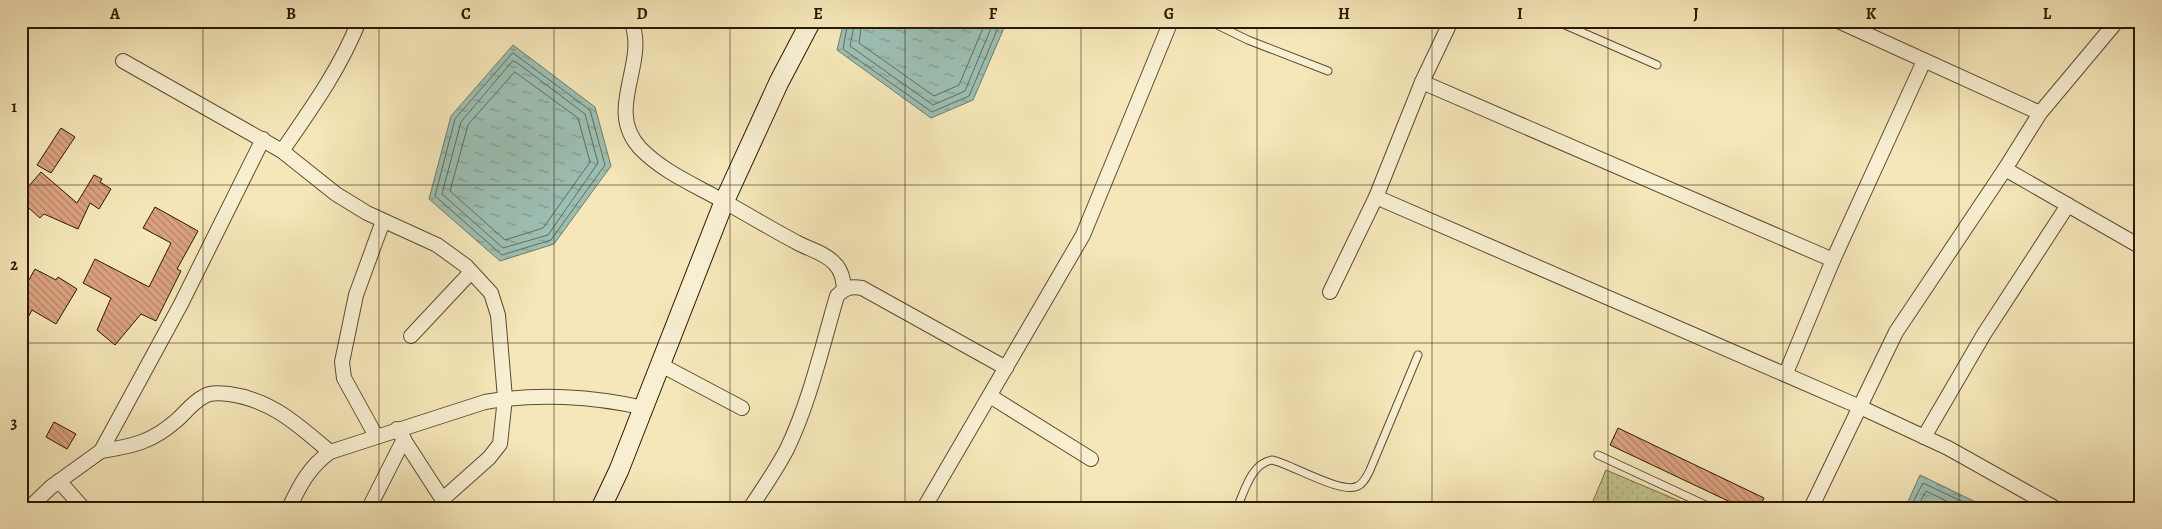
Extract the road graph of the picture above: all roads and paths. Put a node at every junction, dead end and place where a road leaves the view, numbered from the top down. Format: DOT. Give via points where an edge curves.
graph roads {
  1 [pos="359,21"];
  2 [pos="631,21"];
  3 [pos="811,21"];
  4 [pos="1170,21"];
  5 [pos="1209,21"];
  6 [pos="1451,21"];
  7 [pos="1556,21"];
  8 [pos="1838,21"];
  9 [pos="2118,21"];
  10 [pos="123,61"];
  11 [pos="1924,62"];
  12 [pos="1657,65"];
  13 [pos="1328,71"];
  14 [pos="1422,82"];
  15 [pos="2040,113"];
  16 [pos="262,139"];
  17 [pos="282,151"];
  18 [pos="2005,169"];
  19 [pos="1376,197"];
  20 [pos="724,202"];
  21 [pos="2068,205"];
  22 [pos="384,221"];
  23 [pos="2141,248"];
  24 [pos="1833,260"];
  25 [pos="471,272"];
  26 [pos="844,288"];
  27 [pos="1330,292"];
  28 [pos="411,336"];
  29 [pos="1418,356"];
  30 [pos="661,365"];
  31 [pos="1006,368"];
  32 [pos="1786,373"];
  33 [pos="990,396"];
  34 [pos="505,398"];
  35 [pos="1860,407"];
  36 [pos="644,408"];
  37 [pos="742,408"];
  38 [pos="401,434"];
  39 [pos="376,436"];
  40 [pos="1924,437"];
  41 [pos="101,451"];
  42 [pos="330,452"];
  43 [pos="1598,455"];
  44 [pos="1091,459"];
  45 [pos="59,482"];
  46 [pos="446,503"];
  47 [pos="29,508"];
  48 [pos="83,508"];
  49 [pos="290,508"];
  50 [pos="369,508"];
  51 [pos="601,508"];
  52 [pos="750,508"];
  53 [pos="924,508"];
  54 [pos="1237,508"];
  55 [pos="1712,508"];
  56 [pos="1811,508"];
  57 [pos="2055,508"];
  1 -- 17 [label="street" via="327,86"];
  2 -- 20 [label="street" via="636,44 624,114 628,131 640,148 671,173"];
  3 -- 20 [label="street"];
  4 -- 31 [label="street" via="1083,235"];
  5 -- 13 [label="lane"];
  6 -- 14 [label="street"];
  7 -- 12 [label="lane"];
  8 -- 11 [label="street"];
  9 -- 15 [label="street"];
  10 -- 16 [label="street"];
  11 -- 15 [label="street"];
  11 -- 24 [label="street"];
  14 -- 19 [label="street"];
  14 -- 24 [label="street"];
  15 -- 18 [label="street"];
  16 -- 17 [label="street"];
  16 -- 41 [label="street" via="181,304"];
  17 -- 22 [label="street" via="336,194"];
  18 -- 21 [label="street"];
  18 -- 35 [label="street" via="1896,332"];
  19 -- 27 [label="street"];
  19 -- 32 [label="street"];
  20 -- 26 [label="street" via="827,257 841,271"];
  20 -- 30 [label="street"];
  21 -- 23 [label="street"];
  21 -- 40 [label="street" via="1984,334"];
  22 -- 25 [label="street" via="437,245"];
  22 -- 39 [label="street" via="356,295 342,362 344,378"];
  24 -- 32 [label="street"];
  25 -- 28 [label="street"];
  25 -- 34 [label="street" via="491,293 498,315"];
  26 -- 31 [label="street" via="862,288"];
  26 -- 52 [label="street" via="837,296 806,401 787,448 769,482"];
  29 -- 54 [label="lane" via="1364,482 1351,488 1339,486 1272,460 1265,461 1257,467"];
  30 -- 36 [label="street"];
  30 -- 37 [label="street"];
  31 -- 33 [label="street"];
  32 -- 35 [label="street"];
  33 -- 44 [label="street"];
  33 -- 53 [label="street"];
  34 -- 36 [label="street" via="608,400"];
  34 -- 38 [label="street" via="485,402"];
  34 -- 46 [label="street" via="500,444"];
  35 -- 40 [label="street"];
  35 -- 56 [label="street"];
  36 -- 51 [label="street"];
  38 -- 39 [label="street"];
  38 -- 46 [label="street"];
  38 -- 50 [label="street"];
  39 -- 42 [label="street"];
  40 -- 57 [label="street"];
  41 -- 42 [label="street" via="150,440 203,396 216,393 252,398 284,413"];
  41 -- 45 [label="street"];
  42 -- 49 [label="street" via="303,478"];
  43 -- 55 [label="lane"];
  45 -- 47 [label="street"];
  45 -- 48 [label="street"];
}
